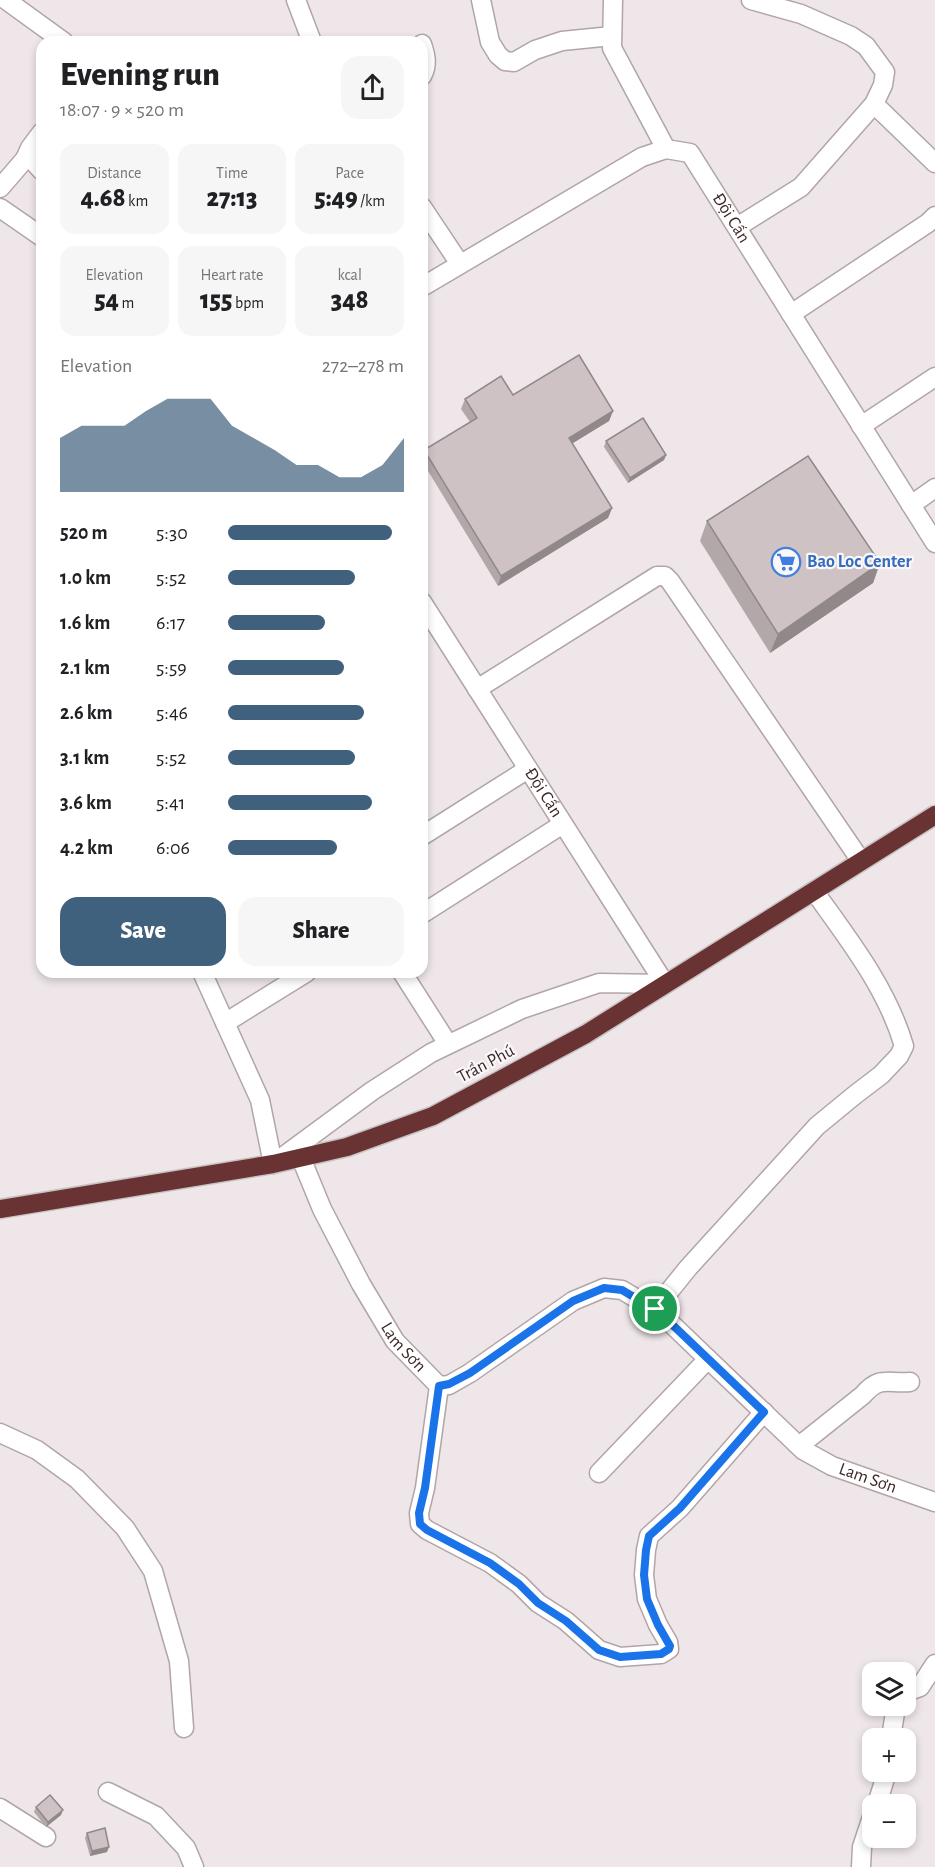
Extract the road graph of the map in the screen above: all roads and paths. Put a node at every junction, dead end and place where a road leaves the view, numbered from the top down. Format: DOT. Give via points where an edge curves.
graph roads {
  1 [pos="6,0"];
  2 [pos="296,0"];
  3 [pos="481,0"];
  4 [pos="613,0"];
  5 [pos="751,0"];
  6 [pos="56,36"];
  7 [pos="310,36"];
  8 [pos="612,36"];
  9 [pos="874,104"];
  10 [pos="36,140"];
  11 [pos="666,149"];
  12 [pos="25,159"];
  13 [pos="935,163"];
  14 [pos="36,164"];
  15 [pos="0,188"];
  16 [pos="0,208"];
  17 [pos="428,216"];
  18 [pos="935,216"];
  19 [pos="737,227"];
  20 [pos="36,233"];
  21 [pos="460,264"];
  22 [pos="428,283"];
  23 [pos="791,314"];
  24 [pos="935,377"];
  25 [pos="861,426"];
  26 [pos="935,488"];
  27 [pos="911,505"];
  28 [pos="935,543"];
  29 [pos="428,611"];
  30 [pos="477,689"];
  31 [pos="528,770"];
  32 [pos="934,819"];
  33 [pos="563,824"];
  34 [pos="428,832"];
  35 [pos="861,861"];
  36 [pos="814,891"];
  37 [pos="428,910"];
  38 [pos="205,978"];
  39 [pos="297,978"];
  40 [pos="406,978"];
  41 [pos="665,984"];
  42 [pos="225,1023"];
  43 [pos="448,1044"];
  44 [pos="301,1158"];
  45 [pos="273,1164"];
  46 [pos="0,1209"];
  47 [pos="655,1309"];
  48 [pos="708,1359"];
  49 [pos="910,1382"];
  50 [pos="439,1386"];
  51 [pos="764,1412"];
  52 [pos="0,1433"];
  53 [pos="799,1446"];
  54 [pos="599,1473"];
  55 [pos="935,1503"];
  56 [pos="935,1664"];
  57 [pos="916,1688"];
  58 [pos="184,1728"];
  59 [pos="108,1792"];
  60 [pos="0,1808"];
  61 [pos="46,1837"];
  62 [pos="862,1847"];
  63 [pos="194,1867"];
  64 [pos="861,1867"];
  1 -- 6 [label="street"];
  2 -- 7 [label="street"];
  3 -- 8 [label="street" via="490,42 505,62 514,62 562,40"];
  4 -- 8 [label="street"];
  5 -- 9 [label="street" via="801,14 866,46 885,72"];
  8 -- 11 [label="street" via="612,48"];
  9 -- 13 [label="street"];
  9 -- 19 [label="street" via="801,187"];
  10 -- 12 [label="street"];
  11 -- 19 [label="street, Đội Cấn" via="690,153"];
  11 -- 21 [label="street" via="642,157"];
  12 -- 14 [label="street"];
  12 -- 15 [label="street"];
  16 -- 20 [label="street"];
  17 -- 21 [label="street"];
  18 -- 23 [label="street"];
  19 -- 23 [label="street, Đội Cấn"];
  21 -- 22 [label="street"];
  23 -- 25 [label="street, Đội Cấn"];
  24 -- 25 [label="street"];
  25 -- 27 [label="street, Đội Cấn"];
  26 -- 27 [label="street"];
  27 -- 28 [label="street, Đội Cấn"];
  29 -- 30 [label="street, Đội Cấn"];
  30 -- 31 [label="street, Đội Cấn"];
  30 -- 35 [label="street" via="657,576 664,576"];
  31 -- 33 [label="street, Đội Cấn"];
  31 -- 34 [label="street"];
  32 -- 35 [label="highway, Trần Phú"];
  33 -- 37 [label="street"];
  33 -- 41 [label="street, Đội Cấn"];
  35 -- 36 [label="highway, Trần Phú"];
  36 -- 41 [label="highway, Trần Phú"];
  36 -- 47 [label="street" via="883,993 904,1046 881,1075 817,1126"];
  38 -- 42 [label="street"];
  39 -- 42 [label="street"];
  40 -- 43 [label="street"];
  41 -- 43 [label="street" via="599,983 522,1009"];
  41 -- 44 [label="highway, Trần Phú" via="586,1034 433,1116 347,1147"];
  42 -- 45 [label="street" via="260,1100"];
  43 -- 45 [label="street" via="372,1091"];
  44 -- 45 [label="highway, Trần Phú"];
  44 -- 50 [label="street, Lam Sơn" via="322,1209 395,1341"];
  45 -- 46 [label="highway, Trần Phú"];
  47 -- 48 [label="street, Lam Sơn"];
  47 -- 50 [label="street, Lam Sơn" via="622,1290 604,1288 573,1301 470,1373"];
  48 -- 51 [label="street, Lam Sơn"];
  48 -- 54 [label="street"];
  49 -- 53 [label="street" via="886,1380 872,1385"];
  50 -- 51 [label="street" via="420,1524 490,1563 599,1650 620,1657 661,1654 669,1649 647,1599 644,1575 649,1536 680,1508"];
  51 -- 53 [label="street, Lam Sơn"];
  52 -- 58 [label="street" via="37,1450 77,1479 124,1528 153,1571 179,1660"];
  53 -- 55 [label="street, Lam Sơn" via="832,1466"];
  56 -- 57 [label="street"];
  59 -- 63 [label="street" via="156,1816 186,1848"];
  60 -- 61 [label="street"];
  62 -- 64 [label="street"];
}
